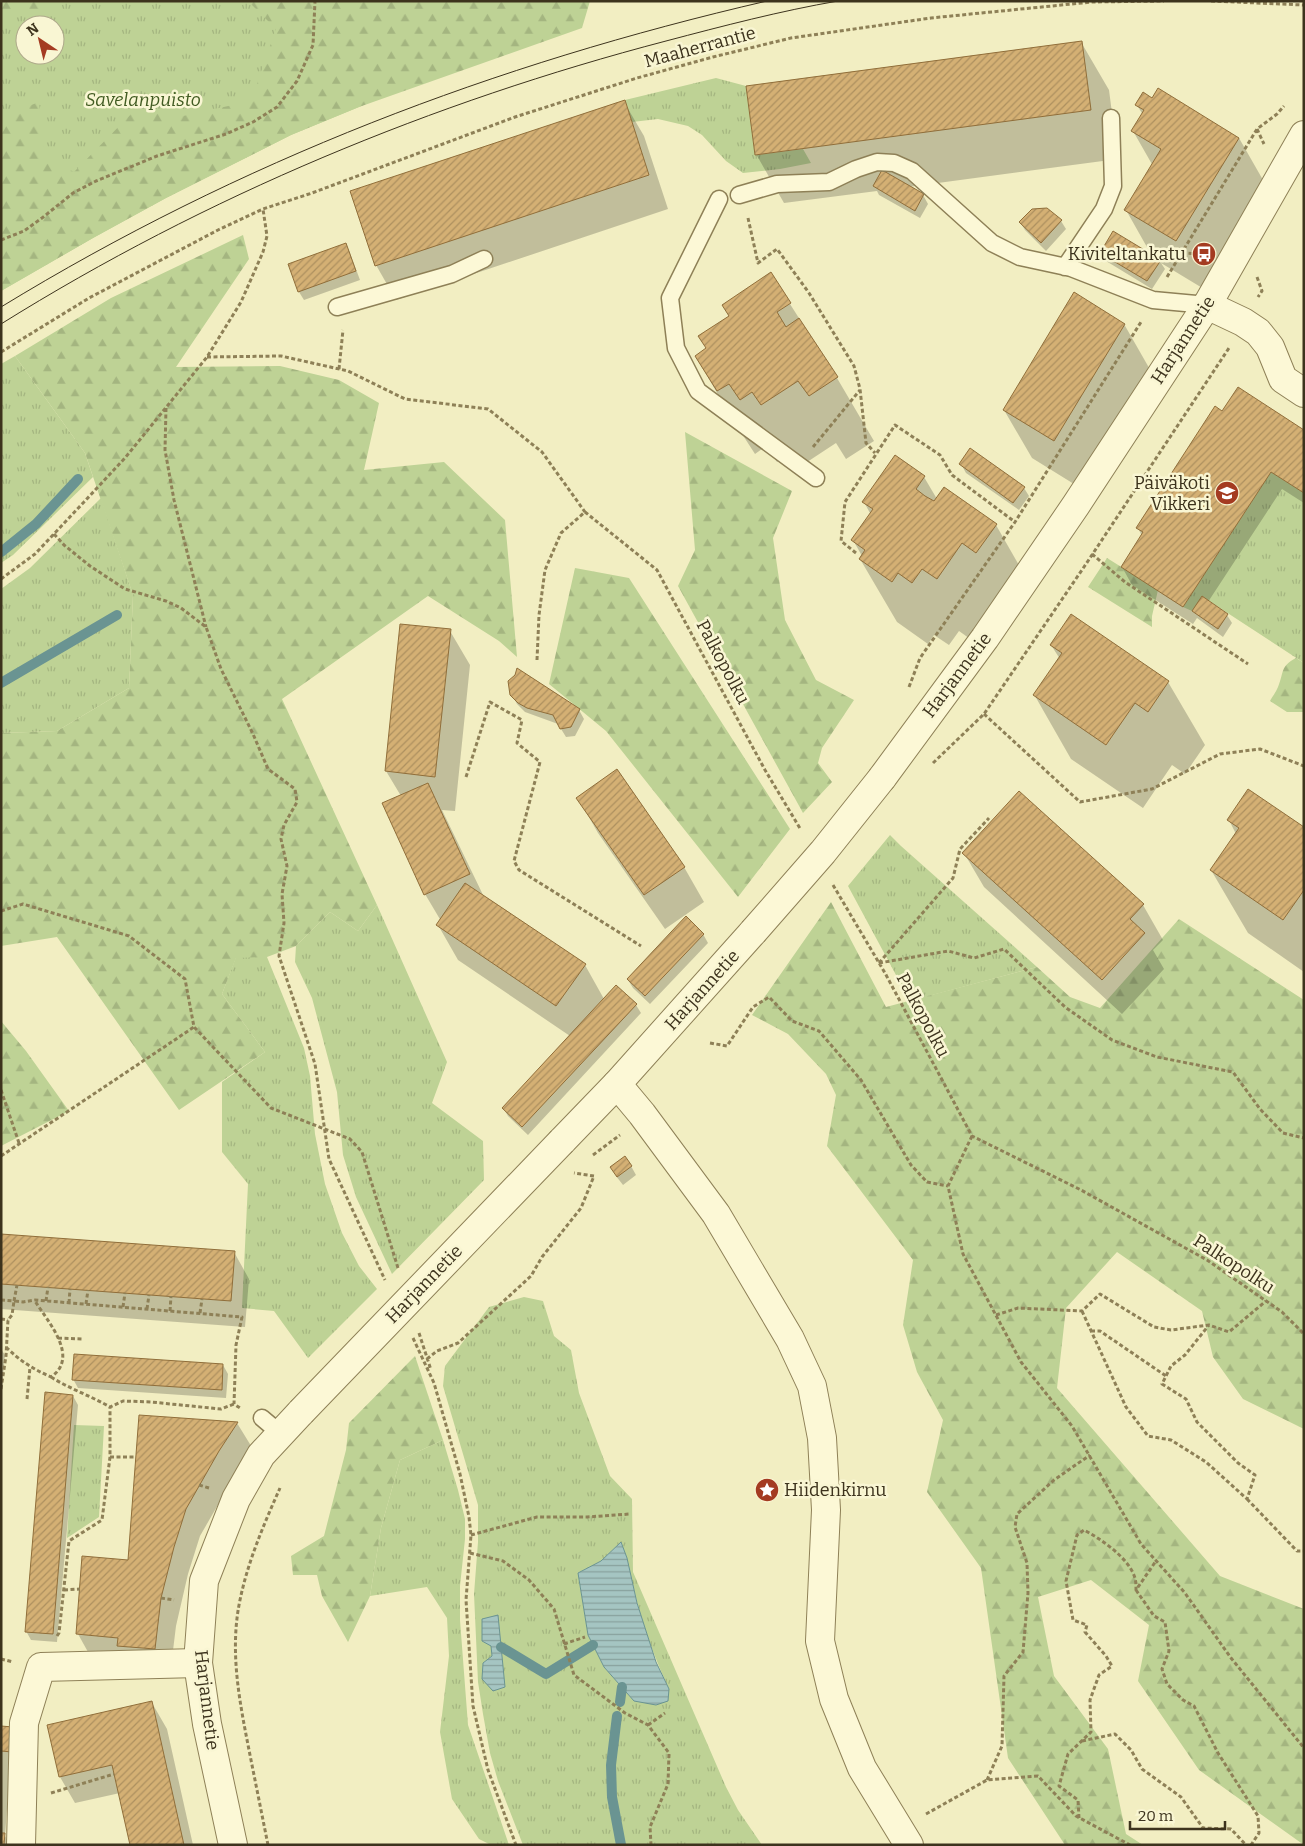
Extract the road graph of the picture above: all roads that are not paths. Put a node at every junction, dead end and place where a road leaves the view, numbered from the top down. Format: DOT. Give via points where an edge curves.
graph roads {
  1 [pos="1111,118"];
  2 [pos="1304,135"];
  3 [pos="739,195"];
  4 [pos="719,199"];
  5 [pos="484,259"];
  6 [pos="1065,267"];
  7 [pos="1207,305"];
  8 [pos="337,307"];
  9 [pos="1304,393"];
  10 [pos="816,478"];
  11 [pos="617,1084"];
  12 [pos="198,1663"];
  13 [pos="905,1837"];
  14 [pos="21,1845"];
  15 [pos="233,1845"];
  1 -- 6 [label="lane" via="1113,186 1104,209"];
  2 -- 7 [label="street, Harjannetie"];
  3 -- 6 [label="lane" via="777,184 829,182 877,162 894,163 912,171 992,242 1020,257"];
  4 -- 10 [label="lane" via="670,298 676,348 698,391"];
  5 -- 8 [label="lane" via="452,274"];
  6 -- 7 [label="lane" via="1153,300"];
  7 -- 9 [label="street" via="1258,332 1270,347 1284,379"];
  7 -- 11 [label="street, Harjannetie, bridge" via="985,638 882,778 754,932"];
  11 -- 12 [label="street, Harjannetie, bridge" via="300,1412 271,1426 261,1455 236,1499 204,1581"];
  11 -- 13 [label="street" via="716,1214 790,1339 812,1386 822,1438 826,1510 820,1641 834,1699 862,1768"];
  12 -- 14 [label="street" via="41,1667 24,1723"];
  12 -- 15 [label="street, Harjannetie" via="206,1724"];
}
